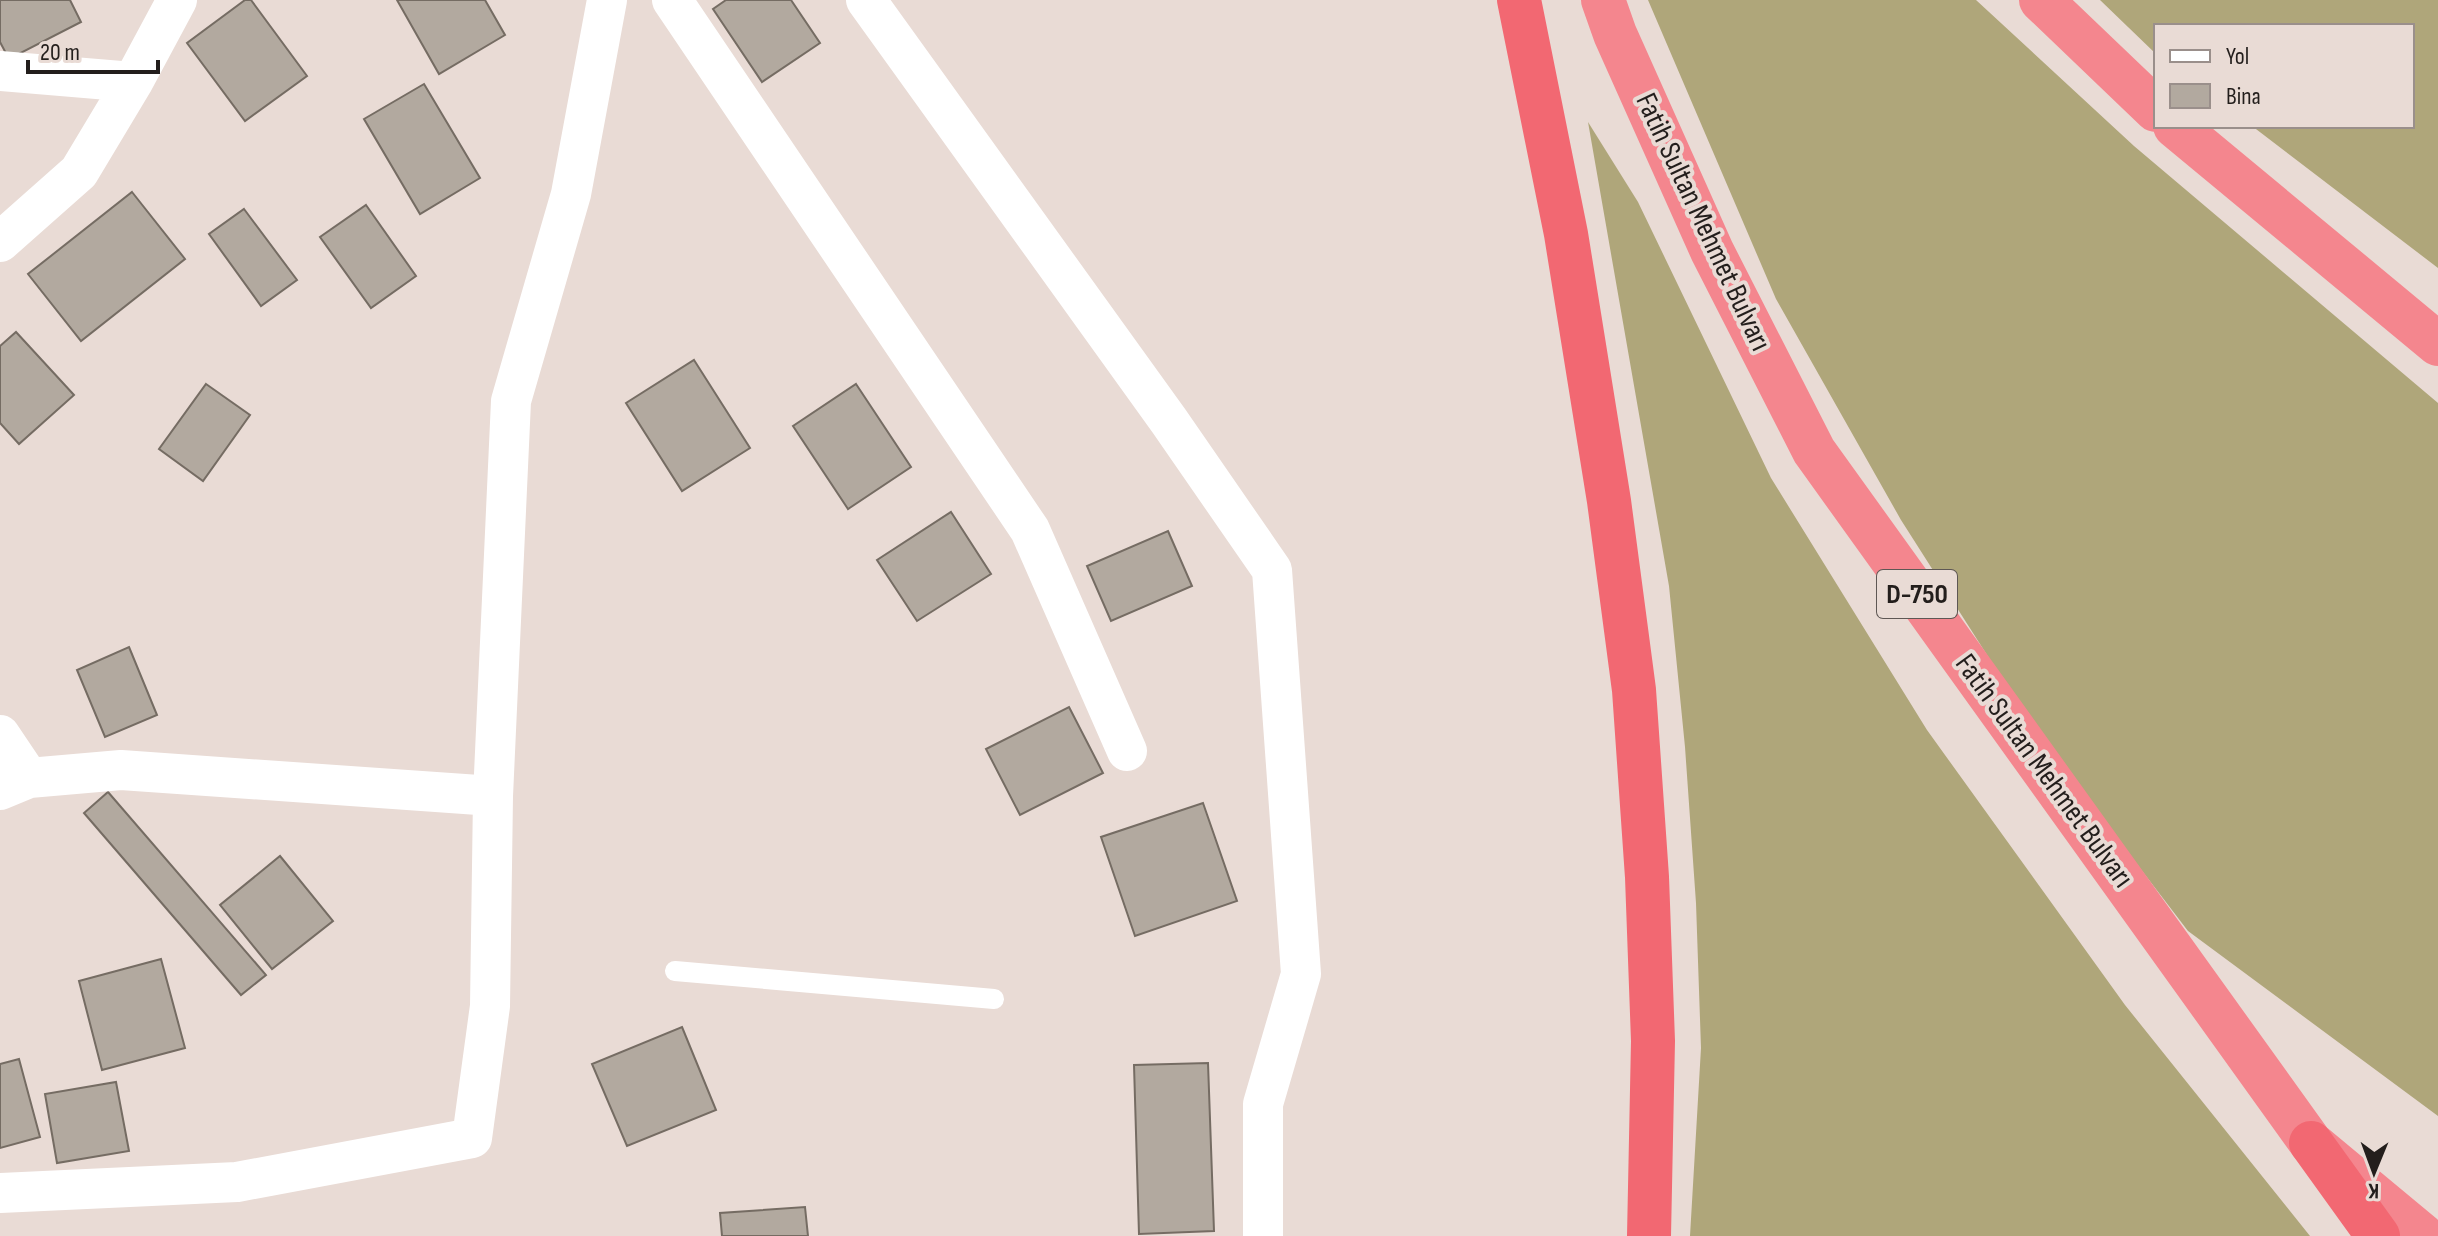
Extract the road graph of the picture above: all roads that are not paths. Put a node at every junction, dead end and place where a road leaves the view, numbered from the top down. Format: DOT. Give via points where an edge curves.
graph roads {
  1 [pos="177,0"];
  2 [pos="607,0"];
  3 [pos="672,0"];
  4 [pos="866,0"];
  5 [pos="1519,0"];
  6 [pos="1603,0"];
  7 [pos="2041,0"];
  8 [pos="0,71"];
  9 [pos="133,82"];
  10 [pos="2154,108"];
  11 [pos="2177,128"];
  12 [pos="0,242"];
  13 [pos="2438,344"];
  14 [pos="0,735"];
  15 [pos="1127,751"];
  16 [pos="14,784"];
  17 [pos="493,796"];
  18 [pos="675,971"];
  19 [pos="994,999"];
  20 [pos="2311,1143"];
  21 [pos="0,1193"];
  22 [pos="1263,1236"];
  23 [pos="1649,1236"];
  24 [pos="2378,1236"];
  25 [pos="2423,1236"];
  1 -- 9 [label="street"];
  2 -- 17 [label="street" via="571,194 511,401"];
  3 -- 15 [label="street" via="1030,530"];
  4 -- 22 [label="street" via="1272,570 1301,974 1263,1104"];
  5 -- 23 [label="highway" via="1566,234 1634,690 1653,1041"];
  6 -- 20 [label="highway, Fatih Sultan Mehmet Bulvarı / D-750" via="1712,251 1814,451"];
  7 -- 10 [label="highway"];
  8 -- 9 [label="street"];
  9 -- 12 [label="street" via="79,172"];
  11 -- 13 [label="highway"];
  14 -- 16 [label="street"];
  16 -- 17 [label="street" via="121,770"];
  17 -- 21 [label="street" via="490,1006 472,1138 237,1182"];
  18 -- 19 [label="lane"];
  20 -- 24 [label="highway"];
  20 -- 25 [label="highway, Fatih Sultan Mehmet Bulvarı / D-750"];
}
